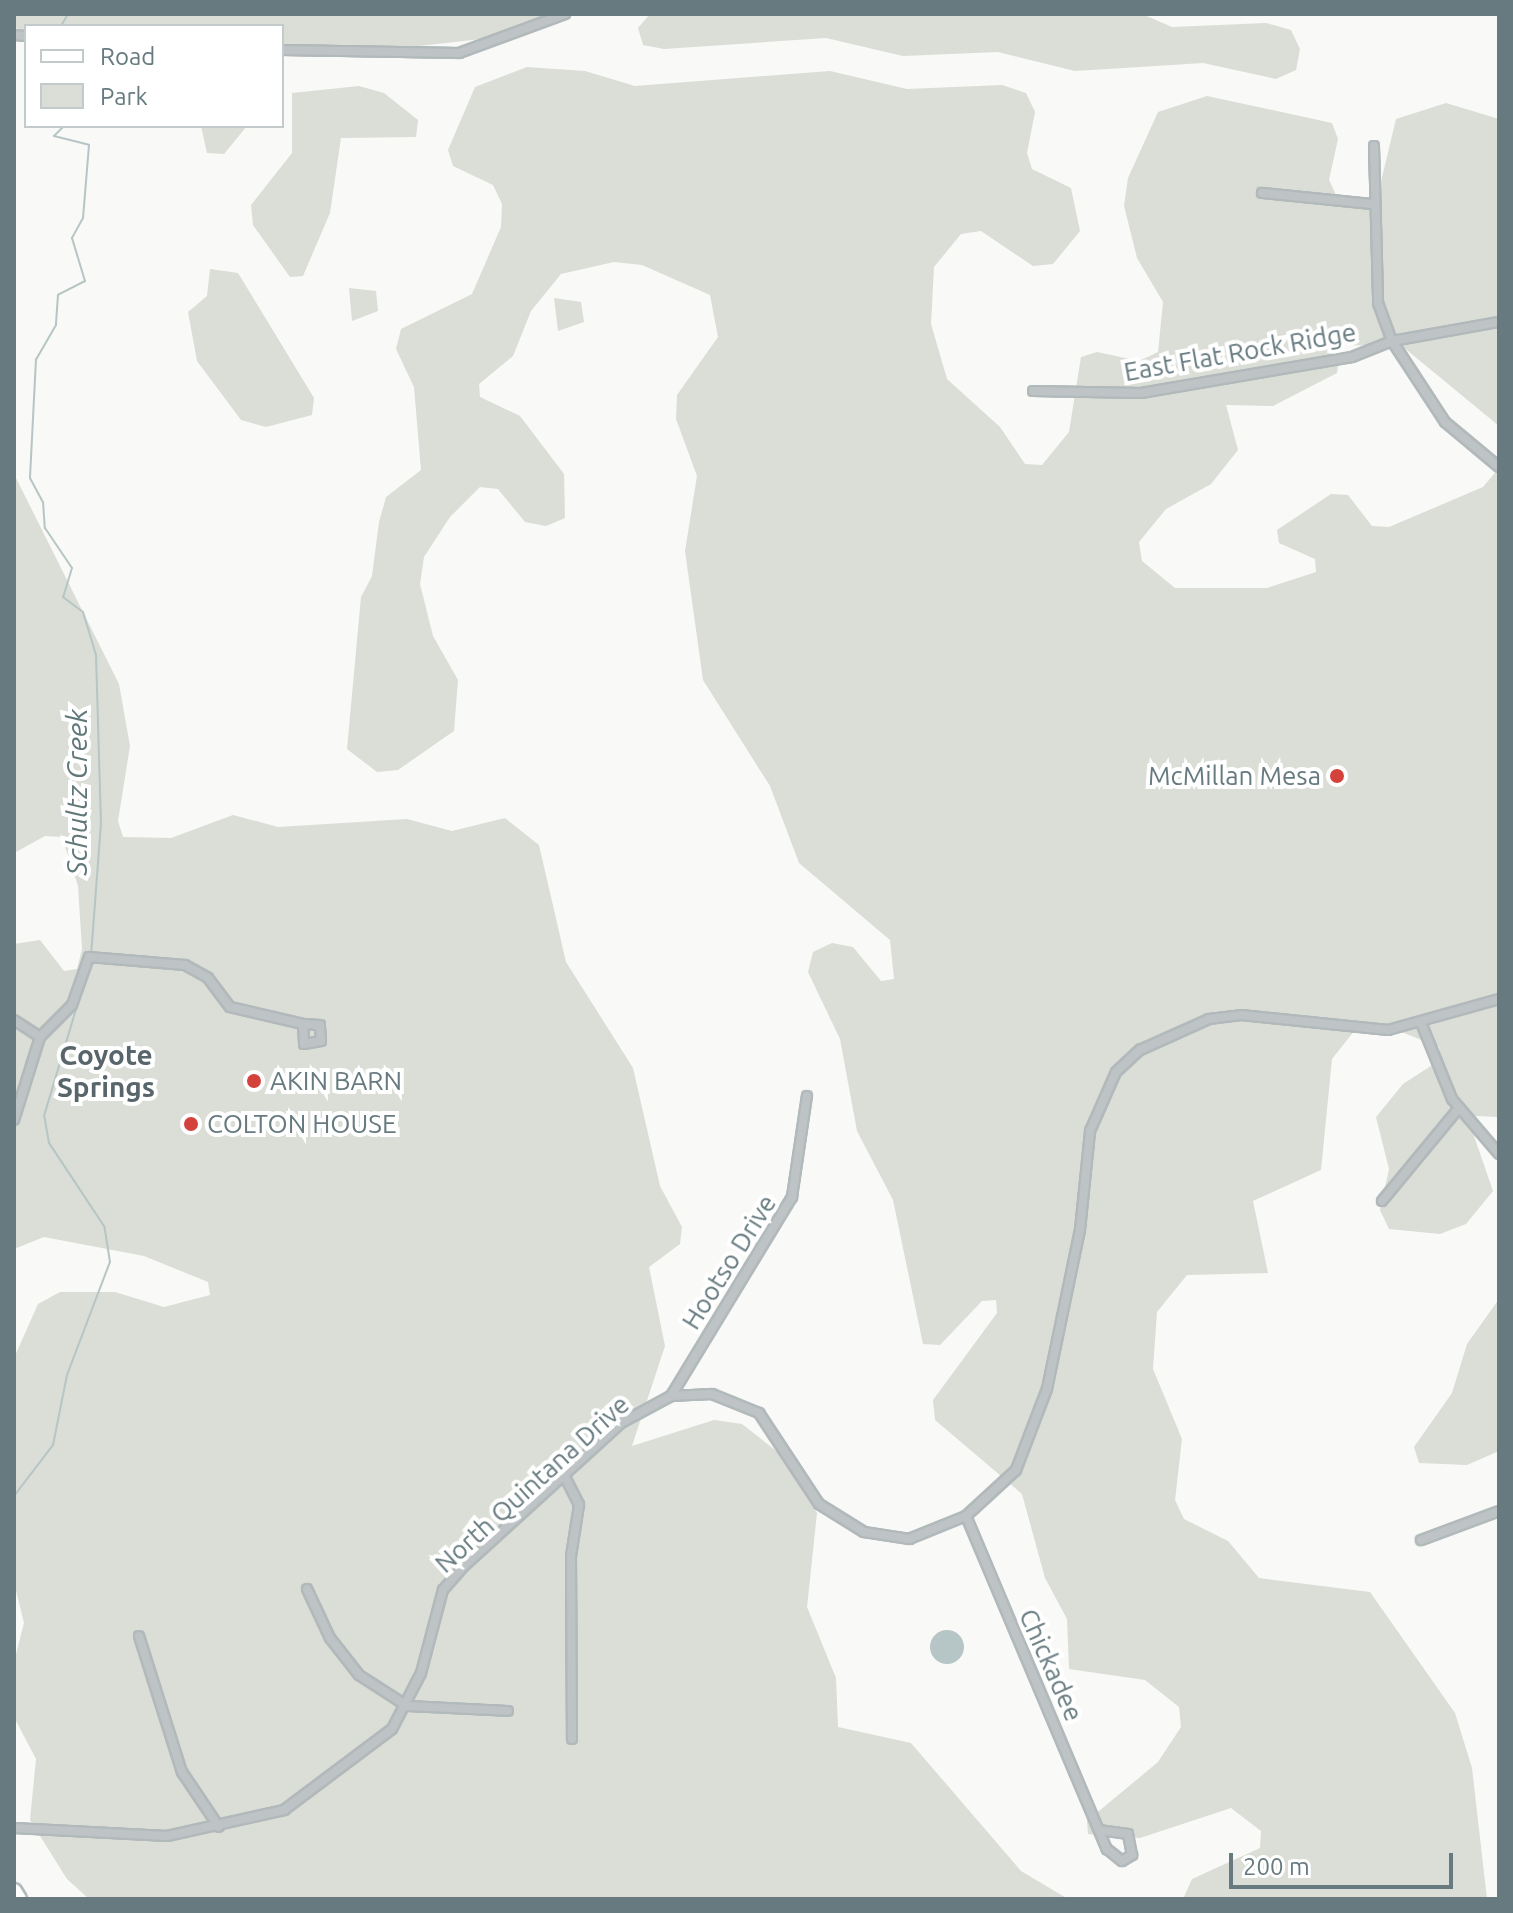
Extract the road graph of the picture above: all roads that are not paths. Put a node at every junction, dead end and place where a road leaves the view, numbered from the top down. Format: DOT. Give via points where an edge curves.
graph roads {
  1 [pos="565,14"];
  2 [pos="284,50"];
  3 [pos="1374,146"];
  4 [pos="1262,193"];
  5 [pos="1372,204"];
  6 [pos="1499,322"];
  7 [pos="1392,341"];
  8 [pos="1033,391"];
  9 [pos="1499,467"];
  10 [pos="1499,999"];
  11 [pos="14,1020"];
  12 [pos="303,1024"];
  13 [pos="1422,1025"];
  14 [pos="40,1037"];
  15 [pos="807,1096"];
  16 [pos="1459,1108"];
  17 [pos="14,1120"];
  18 [pos="1499,1154"];
  19 [pos="1382,1201"];
  20 [pos="671,1396"];
  21 [pos="565,1477"];
  22 [pos="1499,1511"];
  23 [pos="966,1516"];
  24 [pos="1421,1540"];
  25 [pos="307,1589"];
  26 [pos="139,1636"];
  27 [pos="407,1706"];
  28 [pos="508,1711"];
  29 [pos="572,1739"];
  30 [pos="219,1827"];
  31 [pos="14,1828"];
  32 [pos="1100,1830"];
  33 [pos="14,1891"];
  34 [pos="19,1899"];
  1 -- 2 [label="street" via="459,53"];
  3 -- 5 [label="street"];
  4 -- 5 [label="street"];
  5 -- 7 [label="street" via="1378,303"];
  6 -- 7 [label="street, East Flat Rock Ridge"];
  7 -- 8 [label="street, East Flat Rock Ridge" via="1352,357 1141,393"];
  7 -- 9 [label="street" via="1445,422"];
  10 -- 13 [label="street, North Quintana Drive"];
  11 -- 14 [label="street"];
  12 -- 14 [label="street" via="230,1007 208,978 185,965 89,957 72,1005"];
  13 -- 16 [label="street"];
  13 -- 23 [label="street, North Quintana Drive" via="1354,1031 1241,1015 1209,1019 1140,1050 1116,1072 1090,1131 1080,1230 1047,1389 1016,1470"];
  14 -- 17 [label="street"];
  15 -- 20 [label="street, Hootso Drive" via="792,1197"];
  16 -- 18 [label="street"];
  16 -- 19 [label="street"];
  20 -- 21 [label="street, North Quintana Drive" via="621,1423"];
  20 -- 23 [label="street, North Quintana Drive" via="712,1394 759,1413 819,1504 864,1532 909,1539"];
  21 -- 27 [label="street, North Quintana Drive" via="443,1590"];
  21 -- 29 [label="street" via="579,1505 571,1556"];
  22 -- 24 [label="street"];
  23 -- 32 [label="street, Chickadee"];
  25 -- 27 [label="street" via="330,1638 359,1675"];
  26 -- 30 [label="street" via="182,1772"];
  27 -- 28 [label="street"];
  27 -- 30 [label="street, North Quintana Drive" via="392,1729 284,1810"];
  30 -- 31 [label="street, North Quintana Drive" via="167,1836"];
  32 -- 32 [label="street, Chickadee" via="1114,1856 1132,1855 1128,1834"];
  33 -- 34 [label="main road"];
}
